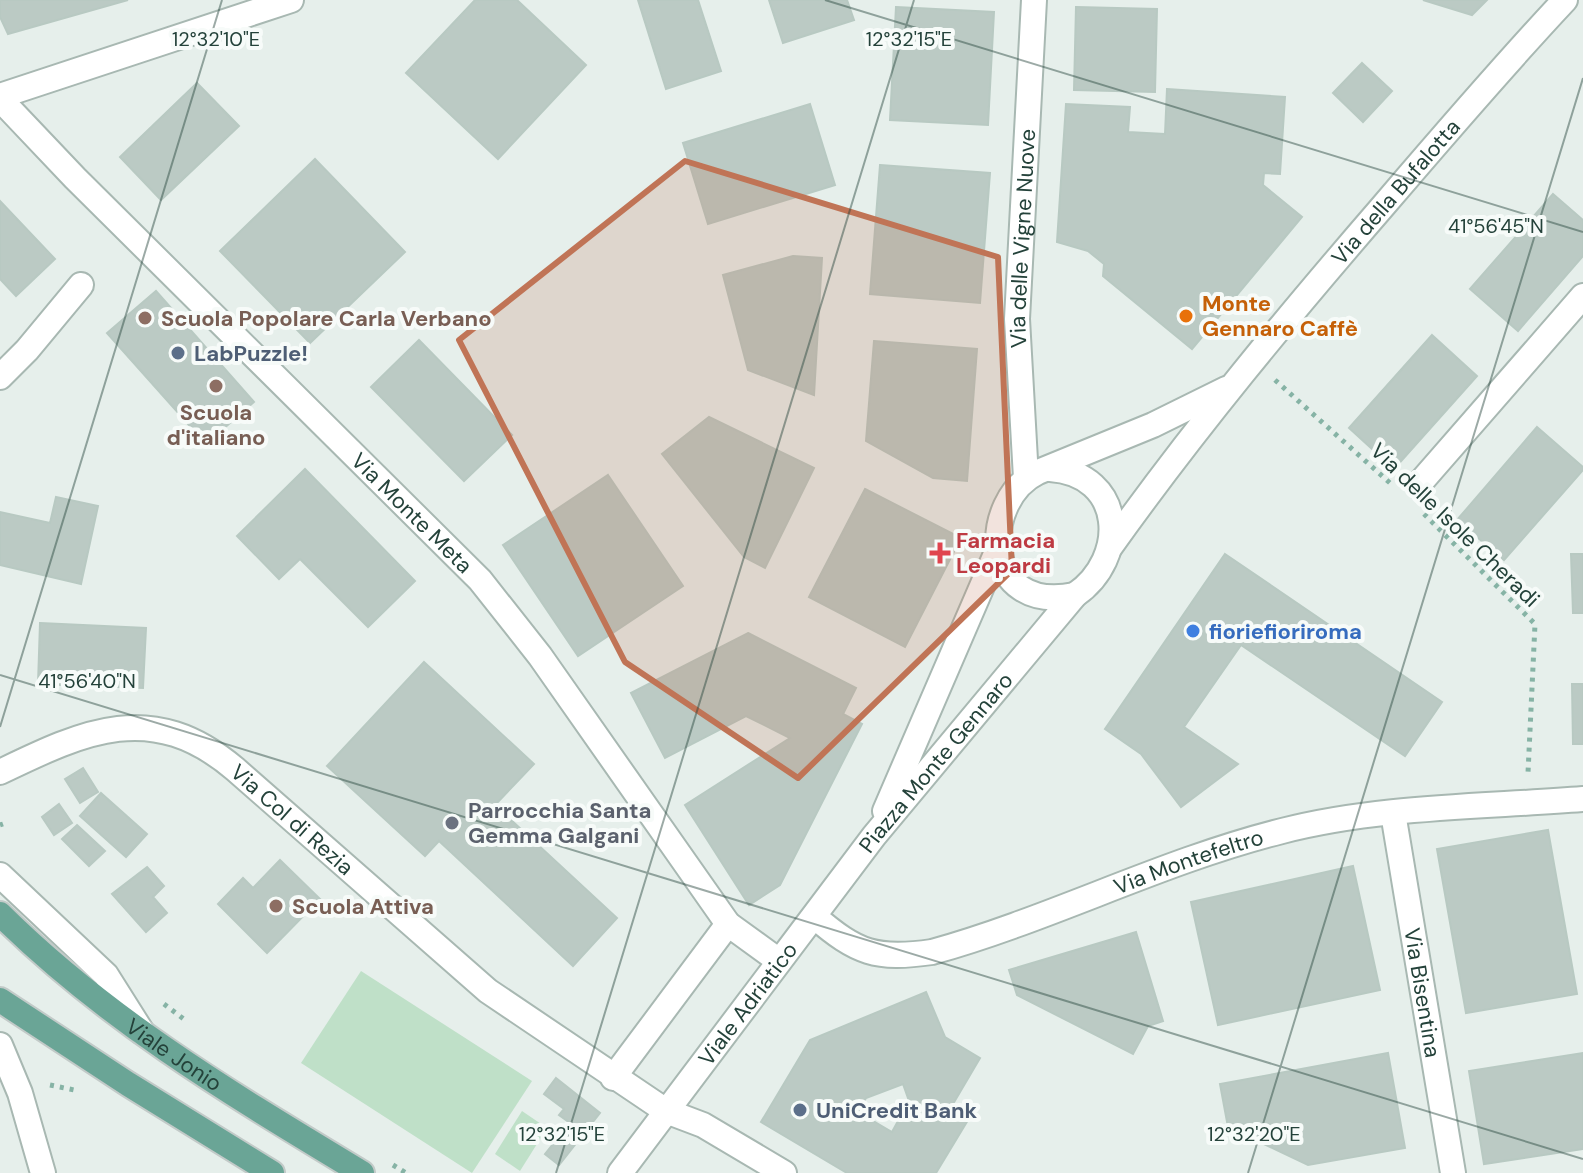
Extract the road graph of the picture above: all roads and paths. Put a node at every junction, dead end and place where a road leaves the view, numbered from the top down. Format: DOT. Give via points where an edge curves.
graph roads {
  1 [pos="291,0"];
  2 [pos="1034,0"];
  3 [pos="1565,0"];
  4 [pos="0,97"];
  5 [pos="81,285"];
  6 [pos="1583,296"];
  7 [pos="1254,361"];
  8 [pos="0,377"];
  9 [pos="1231,386"];
  10 [pos="1050,469"];
  11 [pos="1026,478"];
  12 [pos="1420,483"];
  13 [pos="1394,486"];
  14 [pos="1417,507"];
  15 [pos="999,547"];
  16 [pos="1109,549"];
  17 [pos="1075,595"];
  18 [pos="0,772"];
  19 [pos="1583,799"];
  20 [pos="1527,803"];
  21 [pos="1393,813"];
  22 [pos="874,836"];
  23 [pos="0,875"];
  24 [pos="0,914"];
  25 [pos="815,917"];
  26 [pos="728,924"];
  27 [pos="779,961"];
  28 [pos="0,1000"];
  29 [pos="145,1037"];
  30 [pos="0,1045"];
  31 [pos="613,1078"];
  32 [pos="666,1111"];
  33 [pos="43,1173"];
  34 [pos="272,1173"];
  35 [pos="362,1173"];
  36 [pos="620,1173"];
  37 [pos="784,1173"];
  38 [pos="1453,1173"];
  1 -- 4 [label="street"];
  2 -- 11 [label="street, Via delle Vigne Nuove" via="1017,319"];
  3 -- 7 [label="street, Via della Bufalotta"];
  4 -- 26 [label="street, Via Monte Meta" via="480,580 540,656"];
  5 -- 8 [label="street"];
  6 -- 12 [label="street"];
  7 -- 9 [label="street, Via della Bufalotta"];
  7 -- 13 [label="path, Via delle Isole Cheradi"];
  9 -- 10 [label="street"];
  9 -- 16 [label="street, Piazza Monte Gennaro"];
  10 -- 11 [label="street"];
  10 -- 16 [label="street" via="1087,480 1105,498 1111,518"];
  11 -- 15 [label="street, Piazza Monte Gennaro" via="1005,512"];
  14 -- 20 [label="path, Via delle Isole Cheradi" via="1535,624"];
  15 -- 17 [label="street" via="1007,577 1016,586 1042,598"];
  15 -- 22 [label="street, Piazza Monte Gennaro"];
  16 -- 17 [label="street, Piazza Monte Gennaro" via="1093,580"];
  17 -- 22 [label="street, Piazza Monte Gennaro"];
  18 -- 31 [label="street, Via Col di Rezia" via="110,728 160,730 196,742 235,769 488,991"];
  19 -- 20 [label="street, Via Montefeltro"];
  20 -- 21 [label="street, Via Montefeltro"];
  21 -- 25 [label="street, Via Montefeltro" via="1279,831 932,952 901,956 860,950"];
  21 -- 38 [label="street, Via Bisentina"];
  22 -- 25 [label="street, Viale Adriatico"];
  23 -- 29 [label="street" via="106,975"];
  24 -- 29 [label="main road, Viale Jonio" via="61,972"];
  25 -- 27 [label="street, Viale Adriatico"];
  26 -- 27 [label="street, Via Monte Meta"];
  26 -- 31 [label="street"];
  27 -- 32 [label="street, Viale Adriatico"];
  28 -- 34 [label="main road"];
  29 -- 35 [label="main road, Viale Jonio"];
  30 -- 33 [label="street"];
  31 -- 32 [label="street, Via Col di Rezia"];
  32 -- 36 [label="street, Viale Adriatico"];
  32 -- 37 [label="street, Via Col di Rezia" via="703,1125"];
}
